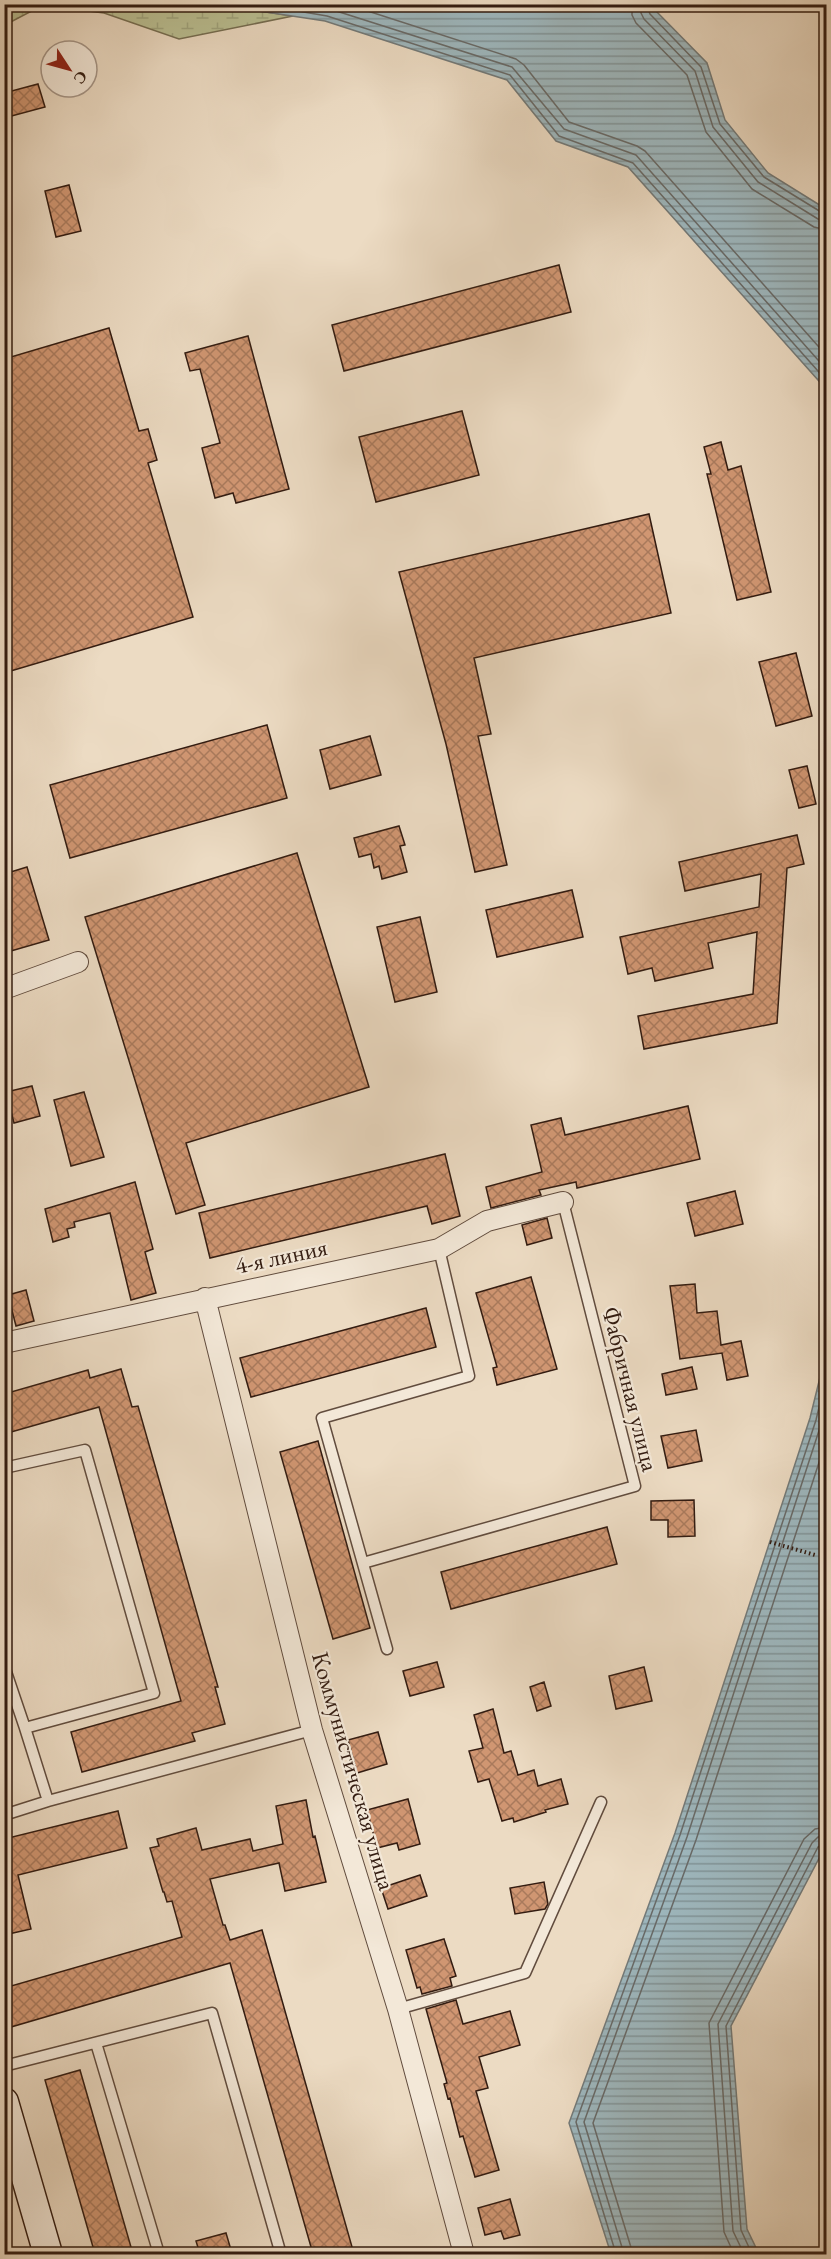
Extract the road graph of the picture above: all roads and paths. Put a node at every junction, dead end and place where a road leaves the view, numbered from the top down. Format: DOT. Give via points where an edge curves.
graph roads {
  1 [pos="78,962"];
  2 [pos="4,989"];
  3 [pos="563,1202"];
  4 [pos="439,1249"];
  5 [pos="205,1298"];
  6 [pos="4,1343"];
  7 [pos="4,1468"];
  8 [pos="770,1542"];
  9 [pos="815,1555"];
  10 [pos="363,1563"];
  11 [pos="387,1649"];
  12 [pos="4,1666"];
  13 [pos="25,1728"];
  14 [pos="312,1730"];
  15 [pos="48,1801"];
  16 [pos="601,1802"];
  17 [pos="4,1815"];
  18 [pos="398,2009"];
  19 [pos="96,2043"];
  20 [pos="4,2066"];
  21 [pos="4,2102"];
  22 [pos="48,2254"];
  23 [pos="159,2254"];
  24 [pos="271,2254"];
  25 [pos="464,2254"];
  1 -- 2 [label="street"];
  3 -- 4 [label="street, 4-я линия" via="487,1221"];
  3 -- 10 [label="lane, Фабричная улица" via="635,1486"];
  4 -- 5 [label="street, 4-я линия"];
  4 -- 10 [label="lane" via="469,1376 322,1418"];
  5 -- 6 [label="street, 4-я линия"];
  5 -- 14 [label="street, Коммунистическая улица"];
  7 -- 13 [label="lane" via="85,1450 154,1693"];
  8 -- 9 [label="path"];
  10 -- 11 [label="lane"];
  12 -- 13 [label="lane"];
  13 -- 15 [label="lane"];
  14 -- 15 [label="lane"];
  14 -- 18 [label="street, Коммунистическая улица"];
  15 -- 17 [label="lane"];
  16 -- 18 [label="lane" via="525,1973"];
  18 -- 25 [label="street, Коммунистическая улица"];
  19 -- 20 [label="lane"];
  19 -- 23 [label="lane"];
  19 -- 24 [label="lane" via="212,2013 280,2252"];
  21 -- 22 [label="street"];
}
